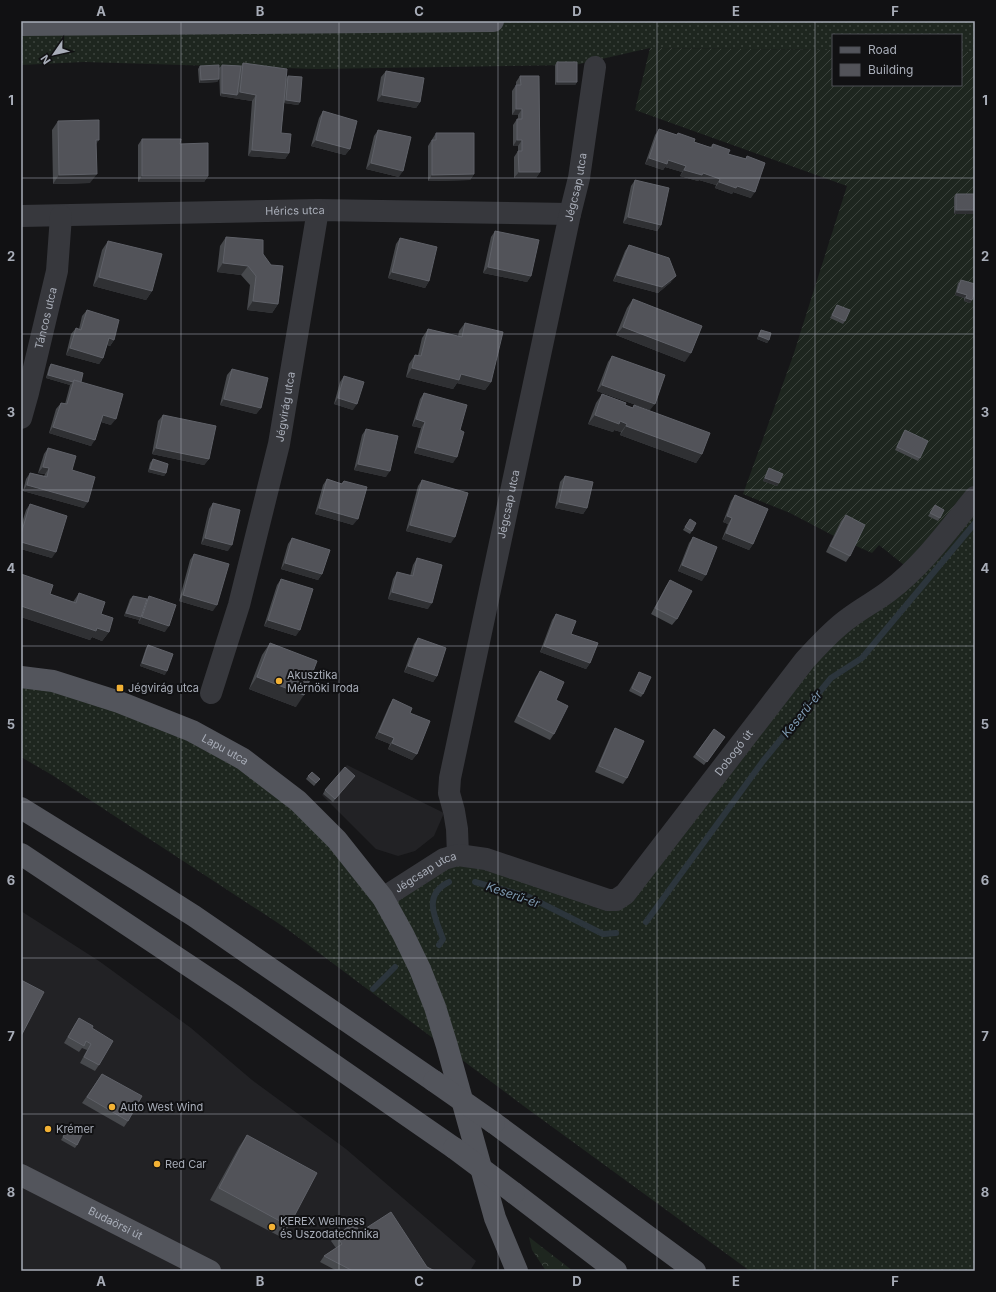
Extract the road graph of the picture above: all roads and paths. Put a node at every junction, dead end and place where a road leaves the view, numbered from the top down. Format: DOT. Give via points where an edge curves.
graph roads {
  1 [pos="493,21"];
  2 [pos="21,26"];
  3 [pos="595,67"];
  4 [pos="318,210"];
  5 [pos="570,214"];
  6 [pos="21,216"];
  7 [pos="61,216"];
  8 [pos="21,418"];
  9 [pos="975,497"];
  10 [pos="21,669"];
  11 [pos="21,677"];
  12 [pos="53,681"];
  13 [pos="210,693"];
  14 [pos="21,808"];
  15 [pos="21,854"];
  16 [pos="458,855"];
  17 [pos="383,898"];
  18 [pos="21,1175"];
  19 [pos="210,1271"];
  20 [pos="517,1271"];
  21 [pos="616,1271"];
  22 [pos="695,1271"];
  1 -- 2 [label="main road"];
  3 -- 5 [label="street, Jégcsap utca" via="580,178"];
  4 -- 5 [label="street, Hérics utca"];
  4 -- 7 [label="street, Hérics utca"];
  4 -- 13 [label="street, Jégvirág utca" via="279,444 238,605"];
  5 -- 16 [label="street, Jégcsap utca" via="450,778 449,793 457,829"];
  6 -- 7 [label="street, Hérics utca"];
  7 -- 8 [label="street, Táncos utca" via="57,271"];
  9 -- 16 [label="street, Dobogó út" via="939,541 890,591 830,632 805,660 625,894 616,900 608,900 486,859"];
  10 -- 12 [label="street, Lapu utca"];
  11 -- 12 [label="main road"];
  12 -- 17 [label="main road, Lapu utca" via="119,702 192,732 243,760 298,801 337,840"];
  14 -- 22 [label="main road, bridge" via="194,916 494,1123"];
  15 -- 21 [label="main road, bridge" via="243,1002 454,1148"];
  16 -- 17 [label="street, Jégcsap utca" via="444,859"];
  17 -- 20 [label="main road, Lapu utca" via="420,969 435,1007 495,1218"];
  18 -- 19 [label="main road, Budaörsi út"];
}
